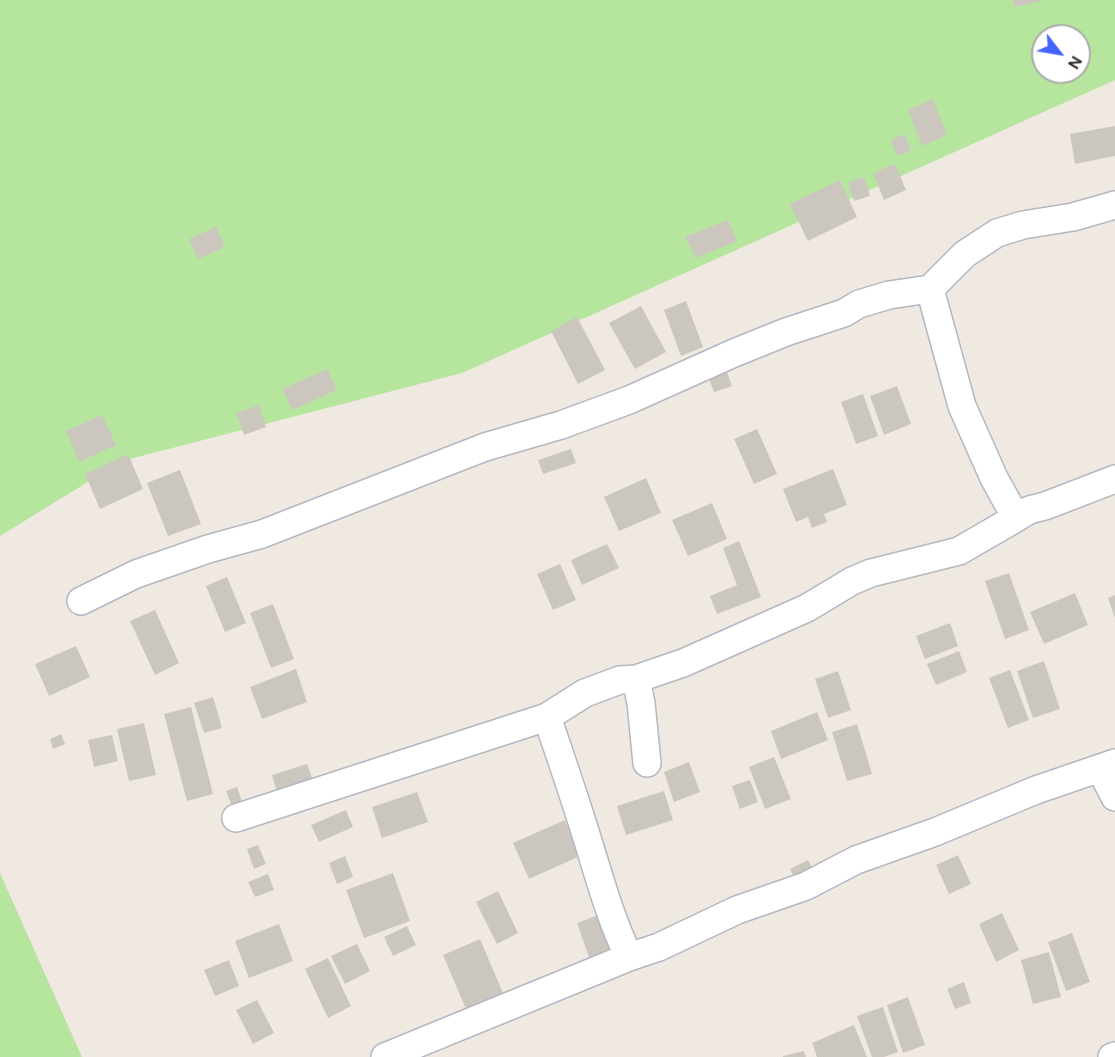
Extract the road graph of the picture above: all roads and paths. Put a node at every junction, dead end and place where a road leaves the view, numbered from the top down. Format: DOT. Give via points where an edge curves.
graph roads {
  1 [pos="1115,205"];
  2 [pos="930,289"];
  3 [pos="1115,479"];
  4 [pos="1016,519"];
  5 [pos="81,601"];
  6 [pos="636,679"];
  7 [pos="547,717"];
  8 [pos="647,763"];
  9 [pos="1108,766"];
  10 [pos="1115,796"];
  11 [pos="236,818"];
  12 [pos="629,957"];
  13 [pos="385,1057"];
  1 -- 2 [label="street" via="997,233 965,254"];
  2 -- 4 [label="street" via="962,406"];
  2 -- 5 [label="street" via="859,304 629,400 485,447 262,534 136,574"];
  3 -- 4 [label="street" via="1029,510"];
  4 -- 6 [label="street" via="959,551 871,573 753,633"];
  6 -- 7 [label="street" via="620,680 585,693"];
  6 -- 8 [label="street"];
  7 -- 11 [label="street"];
  7 -- 12 [label="street" via="603,895"];
  9 -- 10 [label="street"];
  9 -- 12 [label="street" via="856,860 807,886 737,910"];
  12 -- 13 [label="street"];
}
